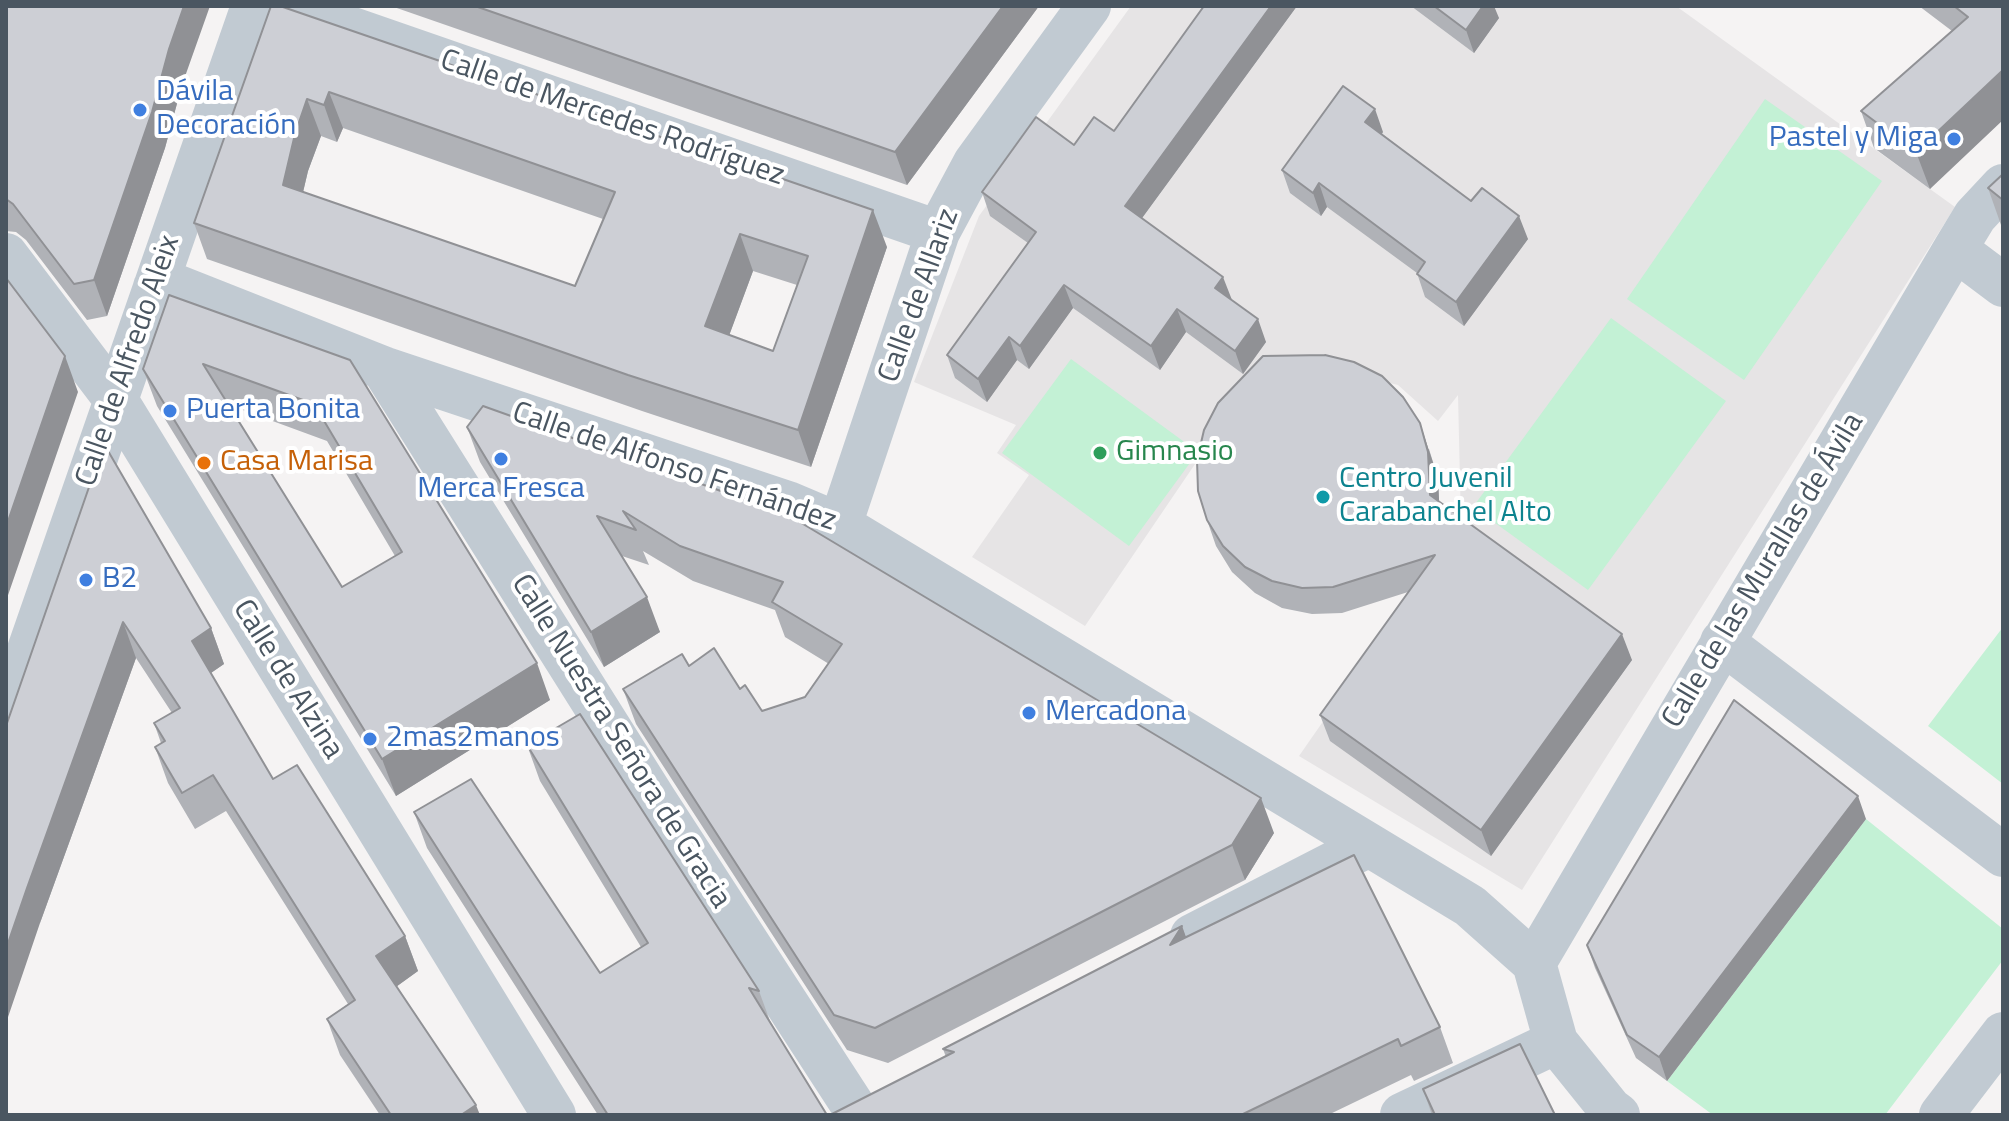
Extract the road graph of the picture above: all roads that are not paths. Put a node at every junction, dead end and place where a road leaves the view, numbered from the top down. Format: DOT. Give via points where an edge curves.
graph roads {
  1 [pos="253,6"];
  2 [pos="286,6"];
  3 [pos="1089,6"];
  4 [pos="2003,186"];
  5 [pos="938,232"];
  6 [pos="1955,249"];
  7 [pos="6,255"];
  8 [pos="2003,285"];
  9 [pos="155,287"];
  10 [pos="383,368"];
  11 [pos="116,400"];
  12 [pos="840,525"];
  13 [pos="1722,642"];
  14 [pos="6,716"];
  15 [pos="1369,845"];
  16 [pos="2003,855"];
  17 [pos="1161,951"];
  18 [pos="1534,963"];
  19 [pos="2003,1034"];
  20 [pos="1556,1042"];
  21 [pos="866,1106"];
  22 [pos="554,1115"];
  23 [pos="1402,1115"];
  24 [pos="1618,1115"];
  25 [pos="1941,1115"];
  1 -- 9 [label="street, Calle de Alfredo Aleix"];
  2 -- 5 [label="street, Calle de Mercedes Rodríguez"];
  3 -- 5 [label="street, Calle de Allariz" via="975,163"];
  4 -- 6 [label="street, Calle de las Murallas de Ávila" via="1975,216"];
  5 -- 12 [label="street, Calle de Allariz"];
  6 -- 8 [label="street"];
  6 -- 13 [label="street, Calle de las Murallas de Ávila"];
  7 -- 11 [label="street, Calle de Alzina"];
  9 -- 10 [label="street, Calle de Alfonso Fernández" via="178,287"];
  9 -- 11 [label="street, Calle de Alfredo Aleix"];
  10 -- 12 [label="street, Calle de Alfonso Fernández"];
  10 -- 21 [label="street, Calle Nuestra Señora de Gracia" via="654,799"];
  11 -- 14 [label="street, Calle de Alfredo Aleix"];
  11 -- 22 [label="street, Calle de Alzina"];
  12 -- 15 [label="street, Calle de Alfonso Fernández"];
  13 -- 16 [label="street"];
  13 -- 18 [label="street, Calle de las Murallas de Ávila"];
  15 -- 17 [label="street"];
  15 -- 18 [label="street, Calle de Alfonso Fernández" via="1470,906"];
  18 -- 20 [label="street"];
  19 -- 25 [label="street"];
  20 -- 23 [label="street"];
  20 -- 24 [label="street"];
}
